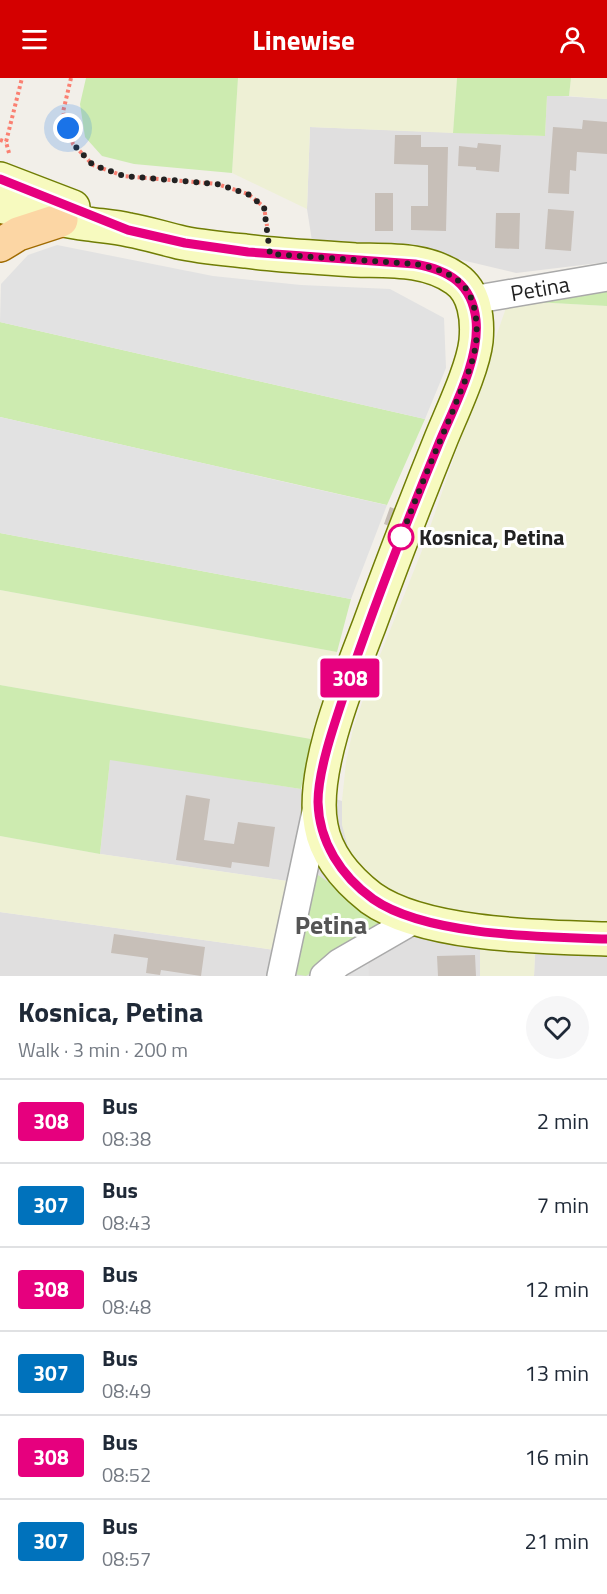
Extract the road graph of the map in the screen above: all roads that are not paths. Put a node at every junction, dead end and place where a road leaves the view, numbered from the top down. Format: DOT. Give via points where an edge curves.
graph roads {
  1 [pos="3,189"];
  2 [pos="62,220"];
  3 [pos="128,230"];
  4 [pos="0,245"];
  5 [pos="607,277"];
  6 [pos="472,300"];
  7 [pos="318,801"];
  8 [pos="417,918"];
  9 [pos="607,939"];
  10 [pos="281,976"];
  11 [pos="324,976"];
  1 -- 2 [label="street"];
  1 -- 3 [label="street"];
  2 -- 3 [label="street"];
  2 -- 4 [label="main road" via="18,234"];
  3 -- 6 [label="street" via="185,243 270,254 429,266 455,278"];
  5 -- 6 [label="street, Petina"];
  6 -- 7 [label="street" via="476,344 355,663 326,757"];
  7 -- 8 [label="street" via="325,842 350,880 373,899"];
  7 -- 10 [label="street"];
  8 -- 9 [label="street" via="483,932"];
  8 -- 11 [label="street" via="339,963"];
}
